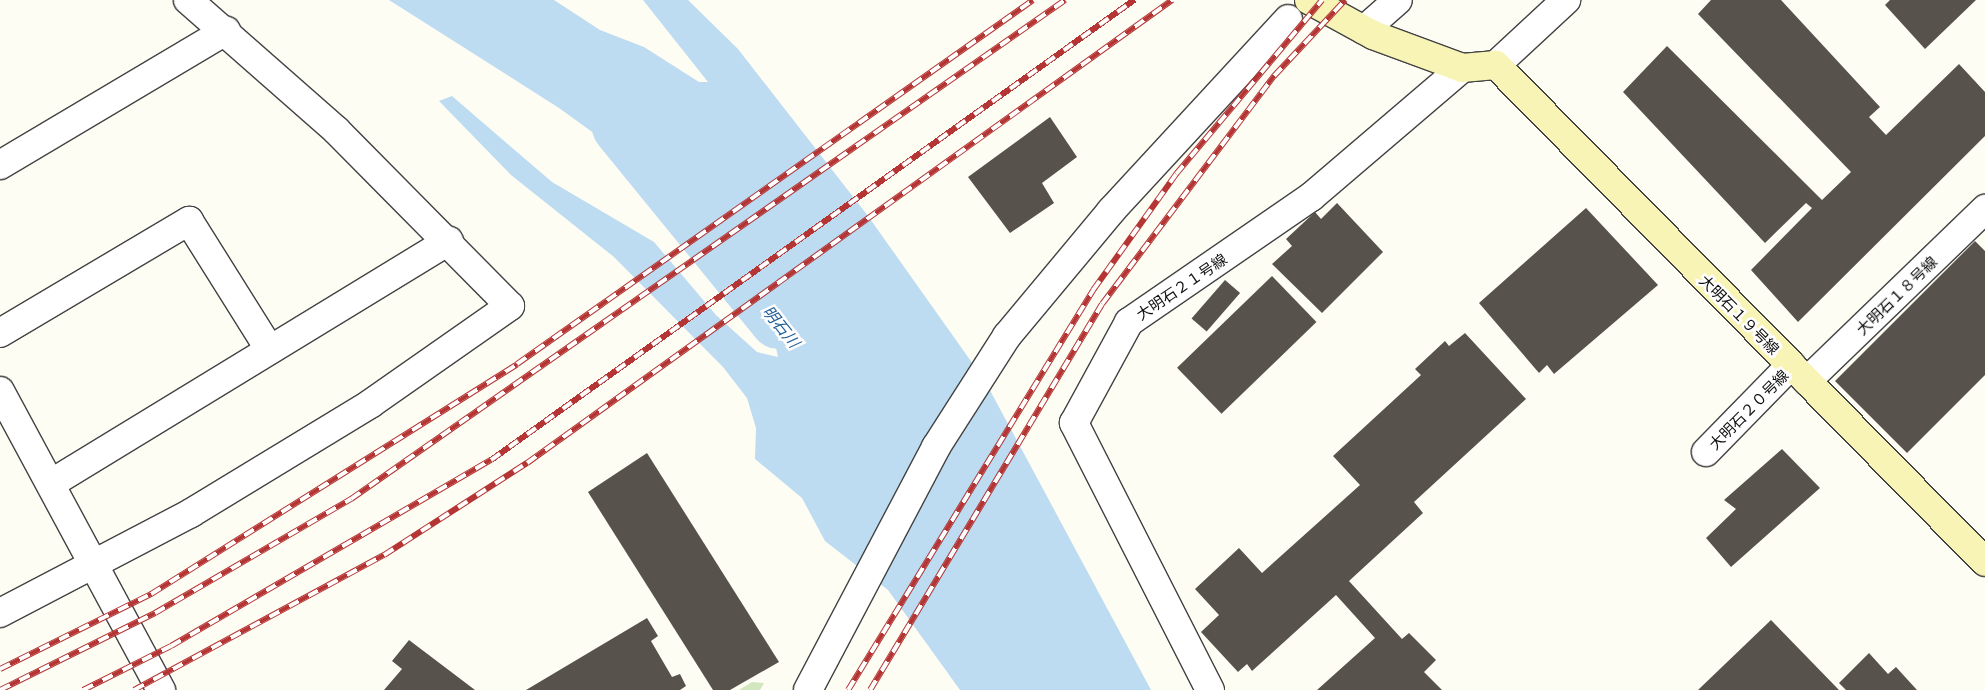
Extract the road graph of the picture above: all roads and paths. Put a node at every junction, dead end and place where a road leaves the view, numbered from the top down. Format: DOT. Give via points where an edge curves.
graph roads {
  1 [pos="188,0"];
  2 [pos="1309,0"];
  3 [pos="1398,0"];
  4 [pos="1566,0"];
  5 [pos="1288,19"];
  6 [pos="1364,30"];
  7 [pos="226,31"];
  8 [pos="1496,65"];
  9 [pos="1462,68"];
  10 [pos="0,165"];
  11 [pos="1985,209"];
  12 [pos="450,241"];
  13 [pos="0,333"];
  14 [pos="270,350"];
  15 [pos="1799,373"];
  16 [pos="0,391"];
  17 [pos="1706,452"];
  18 [pos="52,483"];
  19 [pos="1985,562"];
  20 [pos="96,565"];
  21 [pos="0,613"];
  22 [pos="811,686"];
  23 [pos="161,690"];
  24 [pos="1210,690"];
  1 -- 7 [label="street"];
  2 -- 6 [label="street"];
  3 -- 6 [label="street"];
  4 -- 8 [label="street"];
  5 -- 22 [label="street" via="1111,211 1006,336 936,447"];
  6 -- 9 [label="street"];
  7 -- 10 [label="street"];
  7 -- 12 [label="street"];
  8 -- 9 [label="street"];
  8 -- 15 [label="street, 大明石１９号線"];
  9 -- 24 [label="street, 大明石２１号線" via="1311,197 1129,322 1074,423"];
  11 -- 15 [label="street, 大明石１８号線"];
  12 -- 14 [label="street"];
  12 -- 20 [label="street" via="510,306 370,404"];
  13 -- 14 [label="street" via="189,222"];
  14 -- 18 [label="street"];
  15 -- 17 [label="street, 大明石２０号線"];
  15 -- 19 [label="street, 大明石１９号線"];
  16 -- 18 [label="street"];
  18 -- 20 [label="street"];
  20 -- 21 [label="street"];
  20 -- 23 [label="street"];
}
